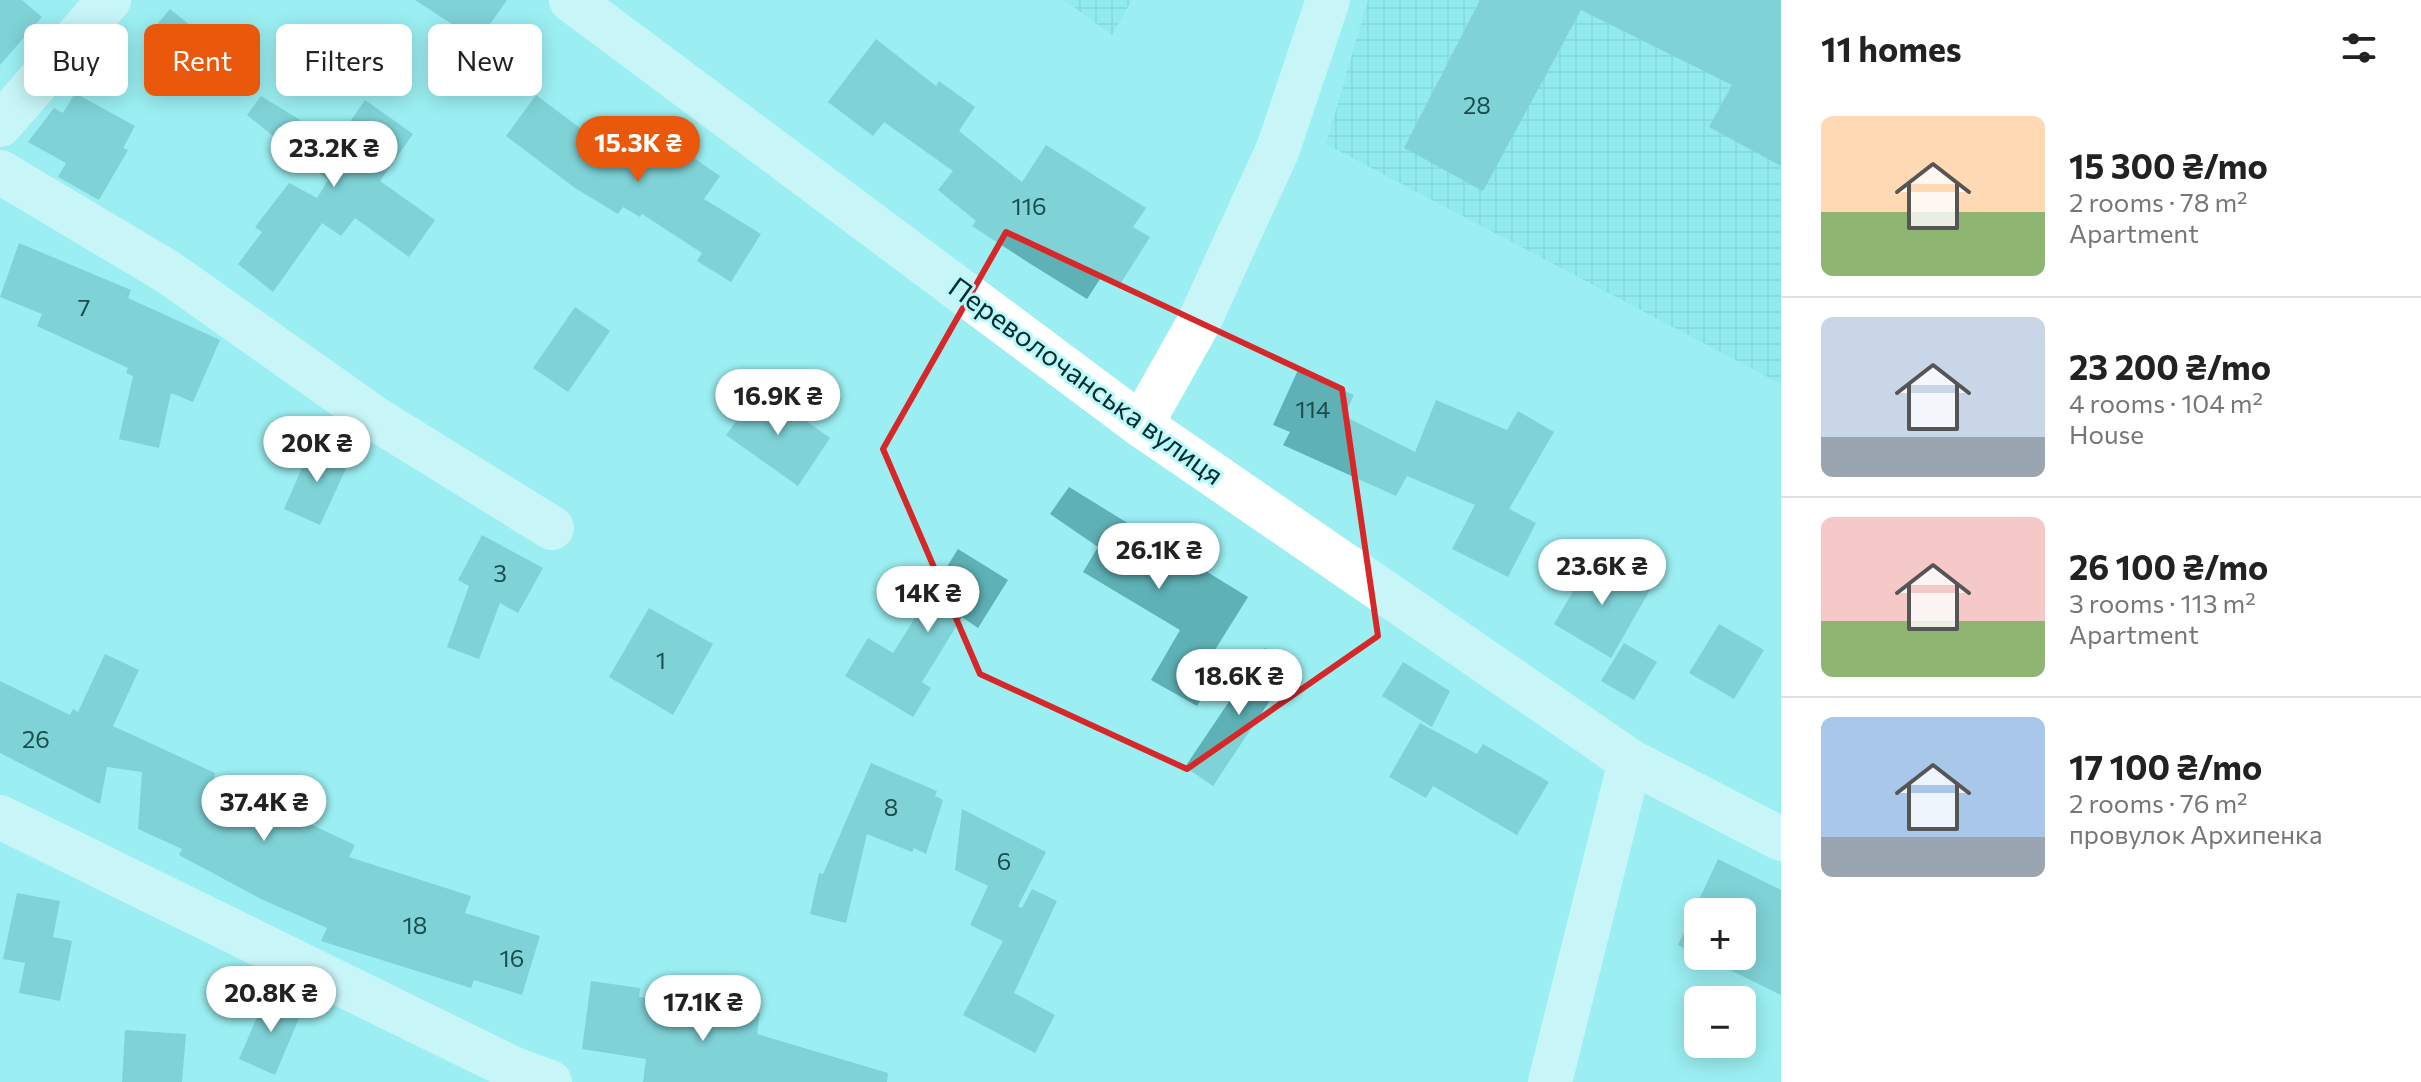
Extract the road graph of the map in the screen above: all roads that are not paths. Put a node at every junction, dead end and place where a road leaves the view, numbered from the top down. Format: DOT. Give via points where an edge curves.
graph roads {
  1 [pos="109,0"];
  2 [pos="571,0"];
  3 [pos="1328,0"];
  4 [pos="0,125"];
  5 [pos="0,172"];
  6 [pos="1141,425"];
  7 [pos="552,528"];
  8 [pos="1630,761"];
  9 [pos="0,817"];
  10 [pos="1781,839"];
  11 [pos="550,1082"];
  12 [pos="1550,1082"];
  1 -- 4 [label="street"];
  2 -- 6 [label="street, Переволочанська вулиця"];
  3 -- 6 [label="street" via="1278,149 1199,322"];
  5 -- 7 [label="street" via="168,272 376,419"];
  6 -- 8 [label="street, Переволочанська вулиця"];
  8 -- 10 [label="street, Переволочанська вулиця"];
  8 -- 12 [label="street"];
  9 -- 11 [label="street"];
}
